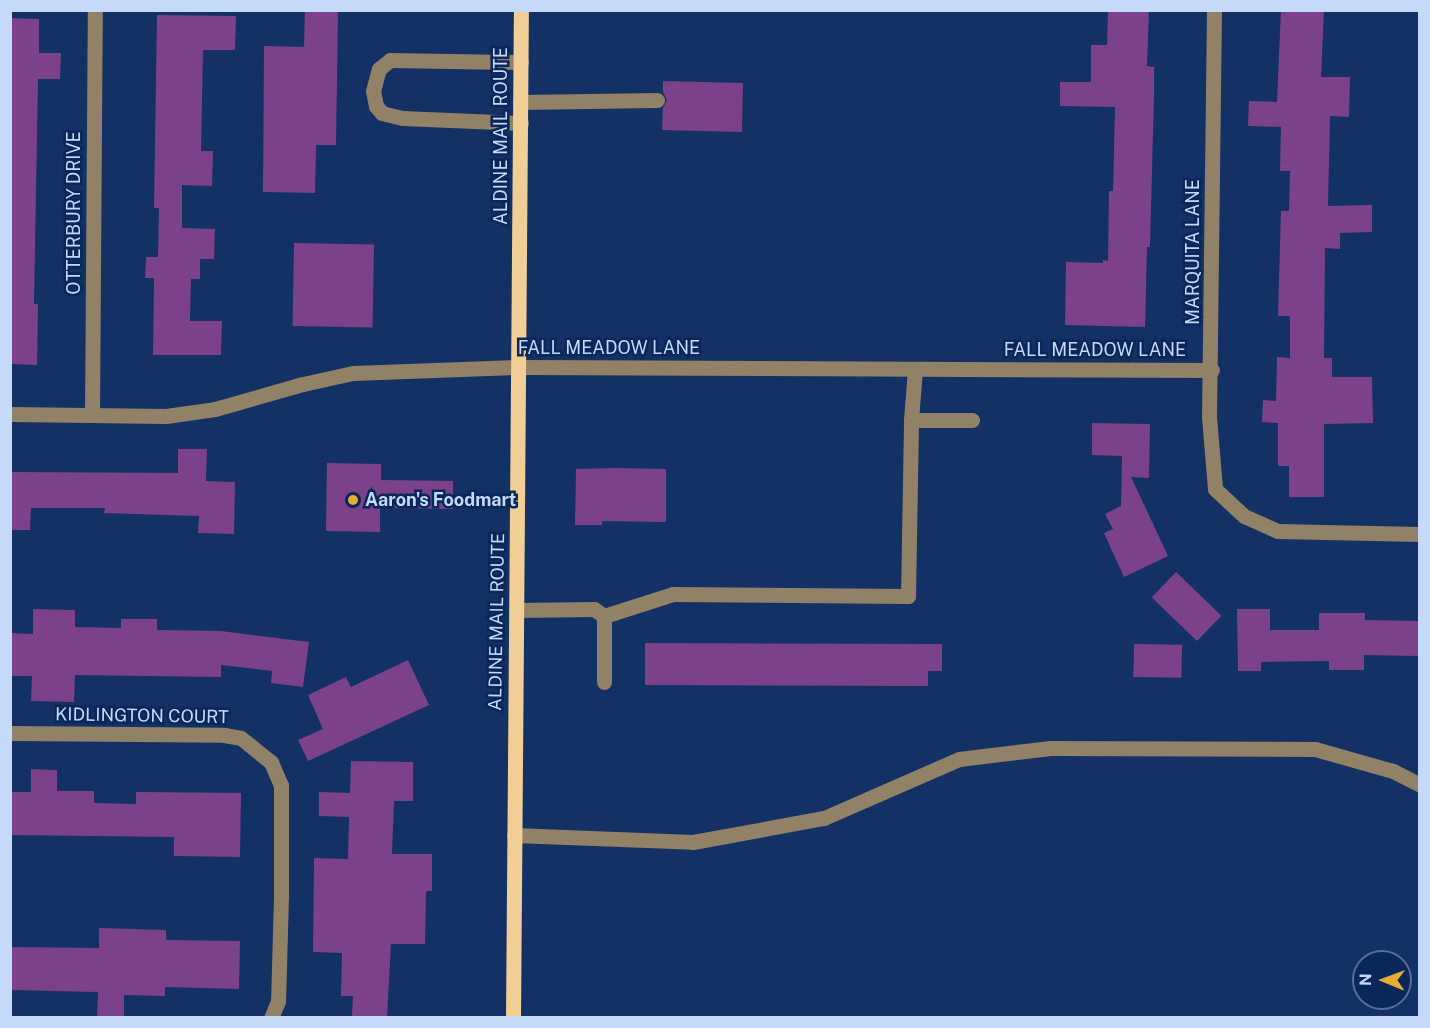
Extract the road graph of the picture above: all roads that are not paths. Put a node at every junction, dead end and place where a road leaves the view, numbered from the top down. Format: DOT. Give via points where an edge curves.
graph roads {
  1 [pos="95,10"];
  2 [pos="521,10"];
  3 [pos="1214,10"];
  4 [pos="521,62"];
  5 [pos="657,100"];
  6 [pos="520,102"];
  7 [pos="520,123"];
  8 [pos="519,367"];
  9 [pos="915,369"];
  10 [pos="1212,370"];
  11 [pos="10,414"];
  12 [pos="92,415"];
  13 [pos="911,420"];
  14 [pos="972,420"];
  15 [pos="1419,534"];
  16 [pos="516,610"];
  17 [pos="604,616"];
  18 [pos="604,682"];
  19 [pos="10,733"];
  20 [pos="1419,785"];
  21 [pos="514,835"];
  22 [pos="271,1017"];
  23 [pos="513,1017"];
  1 -- 12 [label="street, OTTERBURY DRIVE"];
  2 -- 4 [label="main road, ALDINE MAIL ROUTE"];
  3 -- 10 [label="street, MARQUITA LANE"];
  4 -- 6 [label="main road, ALDINE MAIL ROUTE"];
  4 -- 7 [label="street" via="390,60 379,69 373,91 382,113 402,118"];
  5 -- 6 [label="street"];
  6 -- 7 [label="main road, ALDINE MAIL ROUTE"];
  7 -- 8 [label="main road, ALDINE MAIL ROUTE"];
  8 -- 9 [label="street, FALL MEADOW LANE"];
  8 -- 12 [label="street, FALL MEADOW LANE" via="353,373 215,409 166,416"];
  8 -- 16 [label="main road, ALDINE MAIL ROUTE"];
  9 -- 10 [label="street, FALL MEADOW LANE"];
  9 -- 13 [label="street"];
  10 -- 15 [label="street, MARQUITA LANE" via="1209,417 1215,489 1244,516 1278,531"];
  11 -- 12 [label="street, FALL MEADOW LANE"];
  13 -- 14 [label="street"];
  13 -- 17 [label="street" via="908,596 673,594"];
  16 -- 17 [label="street" via="594,609"];
  16 -- 21 [label="main road, ALDINE MAIL ROUTE"];
  17 -- 18 [label="street"];
  19 -- 22 [label="street, KIDLINGTON COURT" via="224,735 257,747 271,762 281,785 278,1001"];
  20 -- 21 [label="street" via="1393,771 1315,749 1050,748 959,759 824,818 693,842"];
  21 -- 23 [label="main road, ALDINE MAIL ROUTE"];
}
